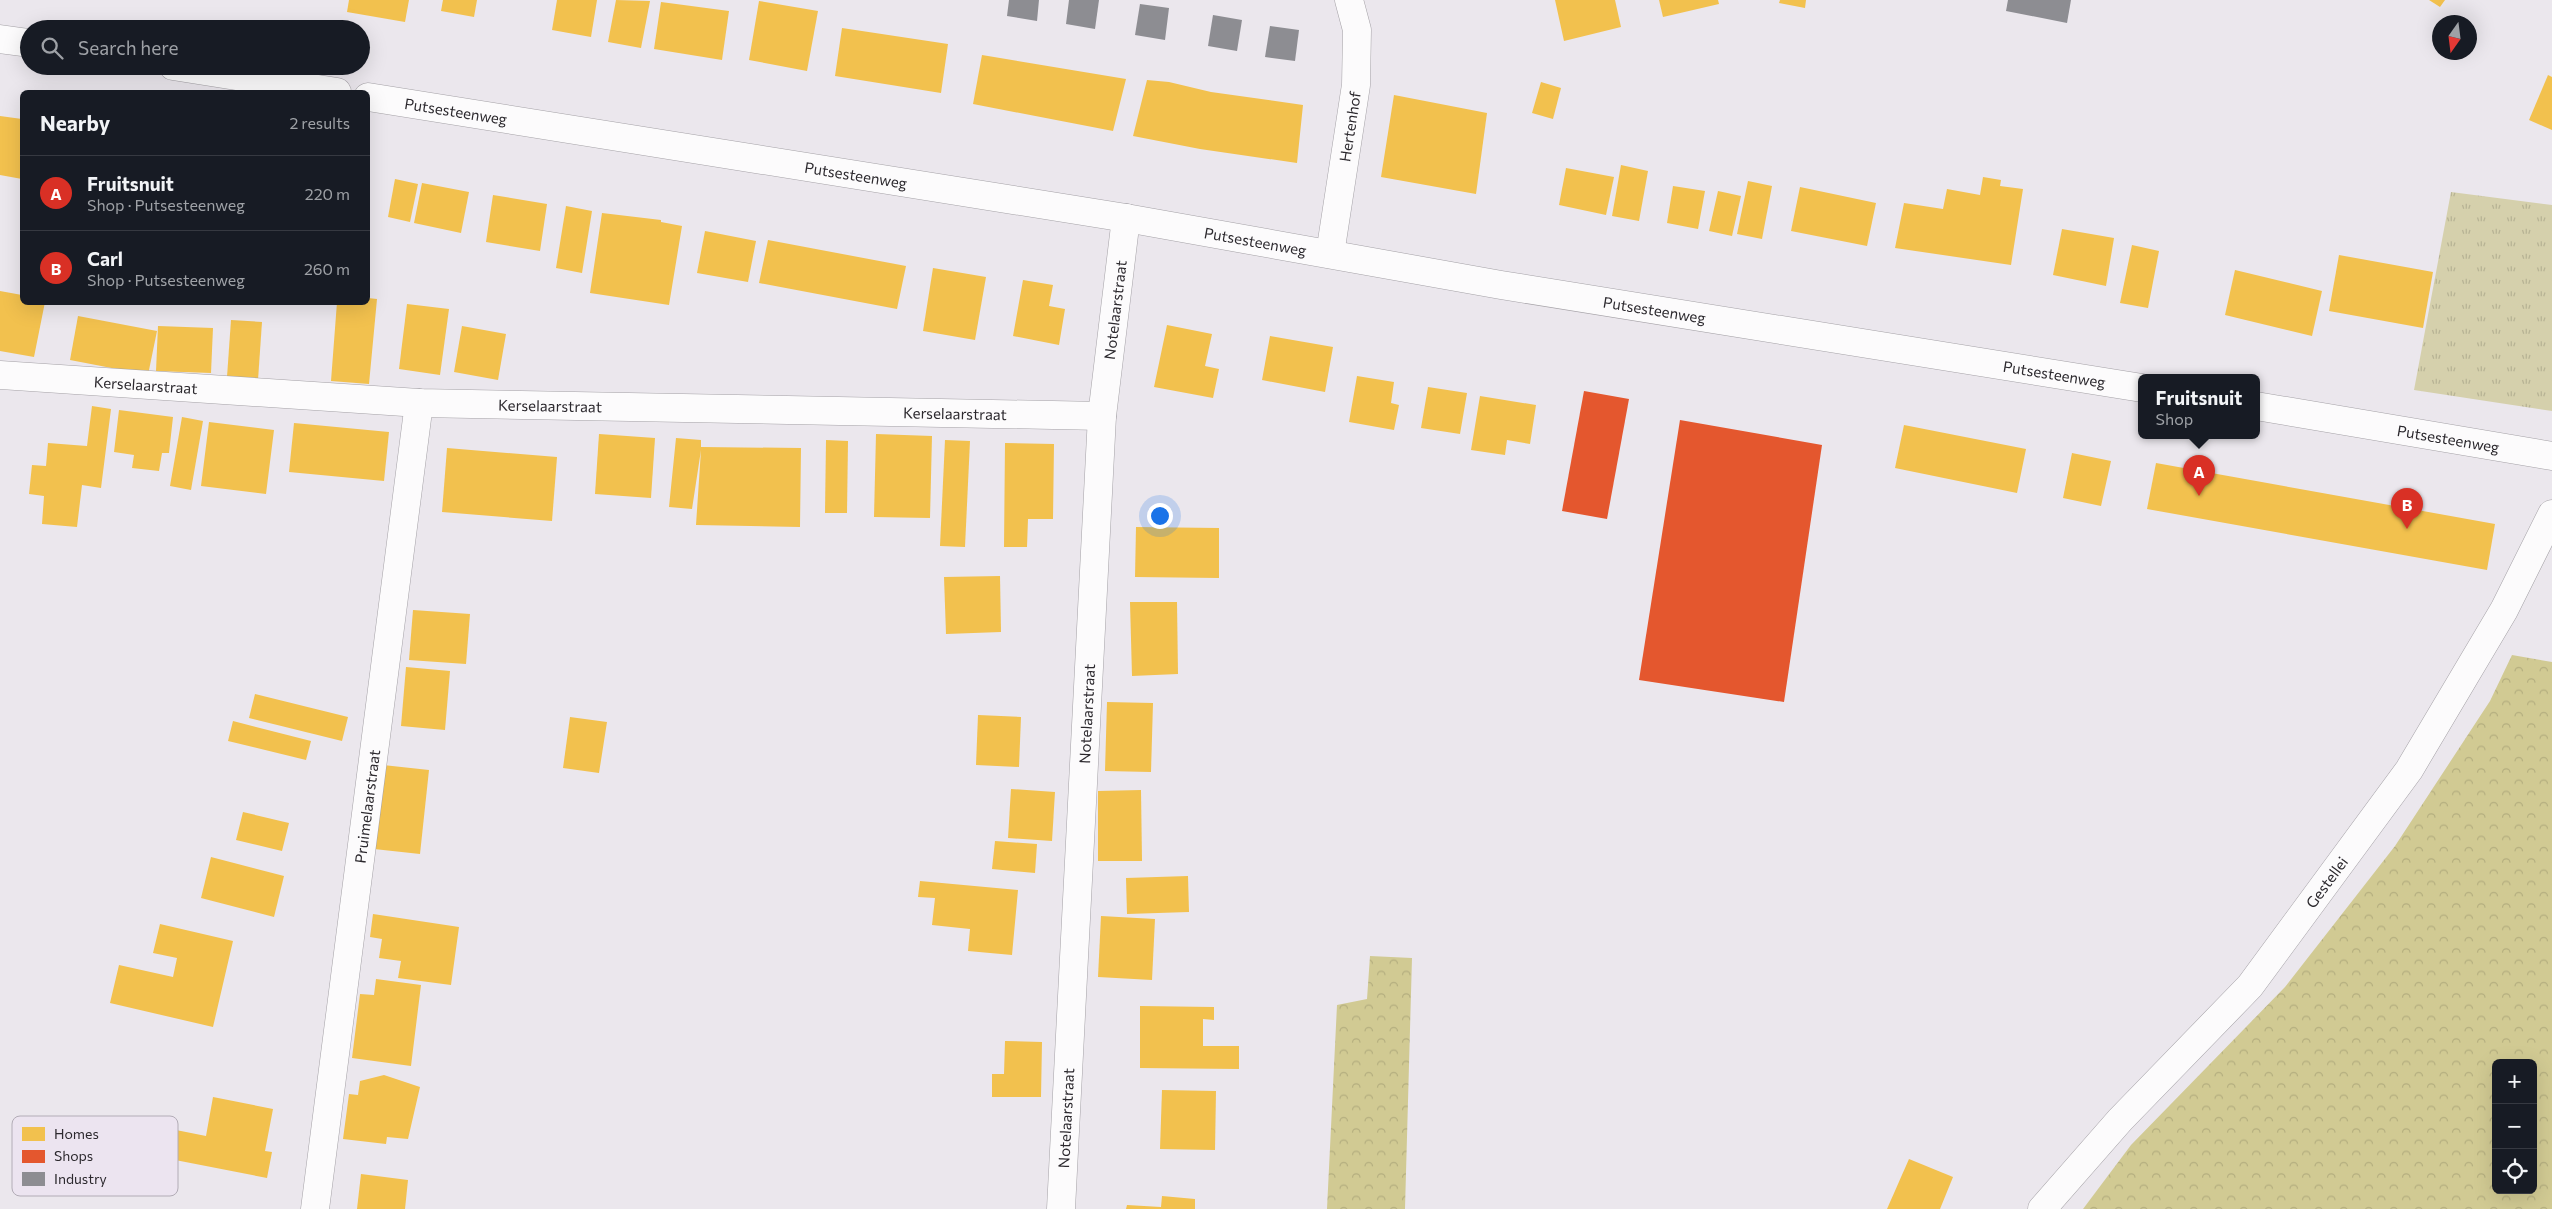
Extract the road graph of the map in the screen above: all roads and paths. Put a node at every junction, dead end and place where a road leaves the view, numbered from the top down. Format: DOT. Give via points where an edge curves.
graph roads {
  1 [pos="1349,0"];
  2 [pos="0,39"];
  3 [pos="20,42"];
  4 [pos="230,75"];
  5 [pos="324,90"];
  6 [pos="370,98"];
  7 [pos="1126,218"];
  8 [pos="1330,254"];
  9 [pos="0,376"];
  10 [pos="2138,387"];
  11 [pos="419,403"];
  12 [pos="2260,407"];
  13 [pos="1102,416"];
  14 [pos="2552,456"];
  15 [pos="2552,514"];
  16 [pos="315,1209"];
  17 [pos="1061,1209"];
  18 [pos="2042,1209"];
  1 -- 8 [label="street, Hertenhof" via="1358,30 1356,85"];
  2 -- 3 [label="street"];
  4 -- 5 [label="street"];
  6 -- 7 [label="street, Putsesteenweg"];
  7 -- 8 [label="street, Putsesteenweg"];
  7 -- 13 [label="street, Notelaarstraat"];
  8 -- 10 [label="street, Putsesteenweg" via="1501,285"];
  9 -- 11 [label="street, Kerselaarstraat"];
  11 -- 13 [label="street, Kerselaarstraat"];
  11 -- 16 [label="street, Pruimelaarstraat"];
  12 -- 14 [label="street, Putsesteenweg"];
  13 -- 17 [label="street, Notelaarstraat"];
  15 -- 18 [label="street, Gestellei" via="2504,610 2409,770 2250,986 2120,1120"];
}
